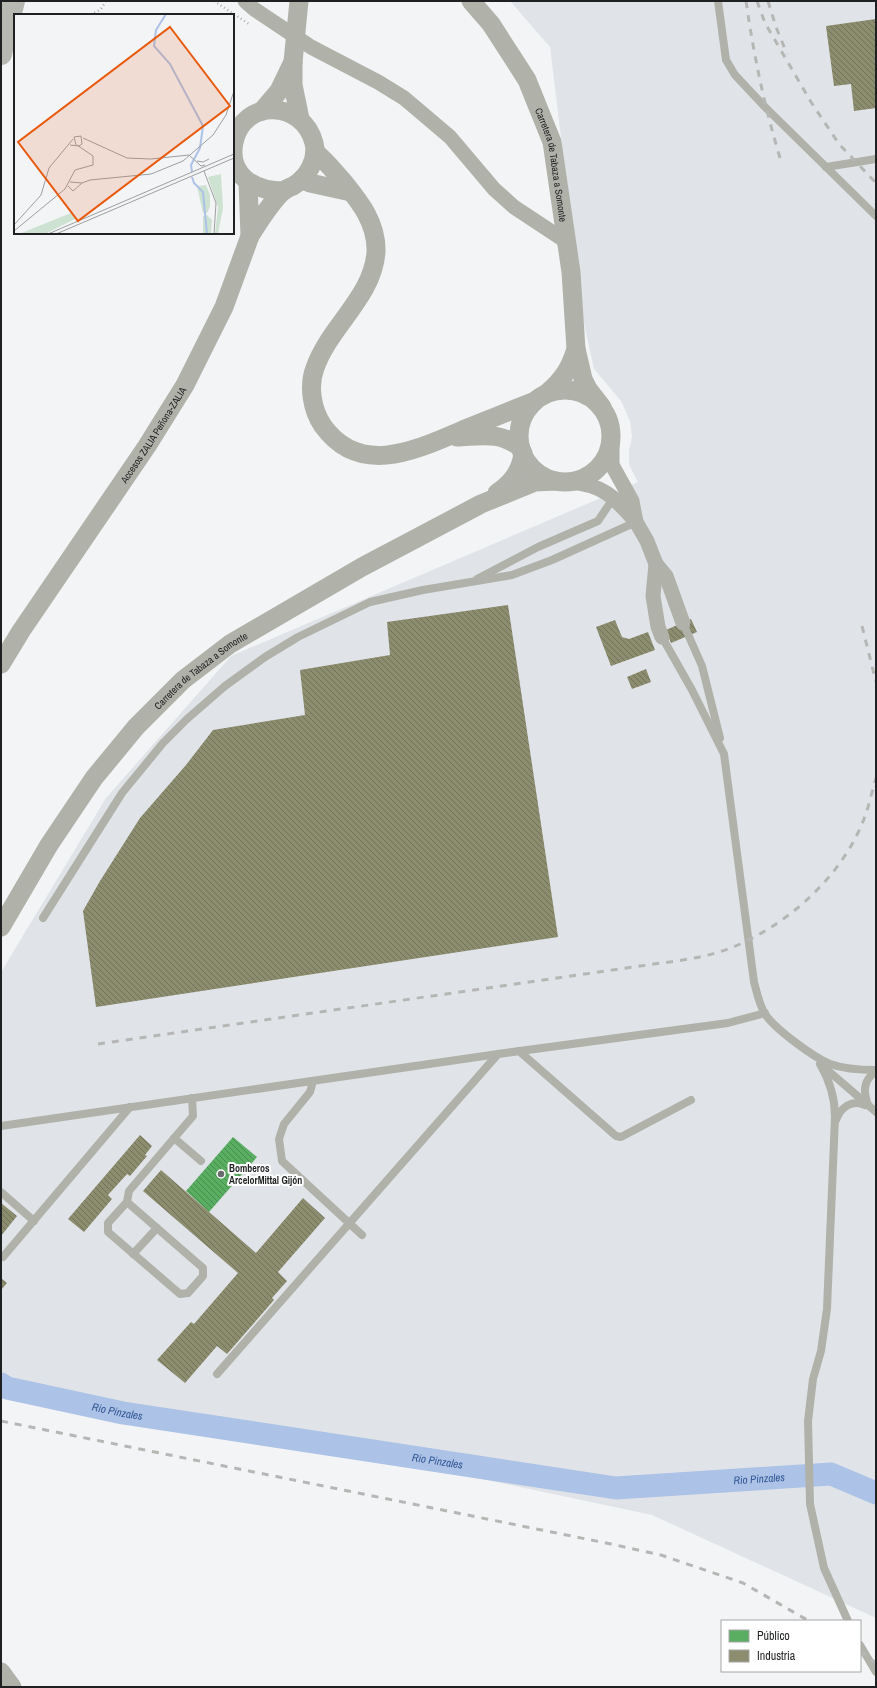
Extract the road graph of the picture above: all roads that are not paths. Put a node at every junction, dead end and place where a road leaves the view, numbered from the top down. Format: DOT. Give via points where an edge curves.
graph roads {
  1 [pos="14,1"];
  2 [pos="245,1"];
  3 [pos="299,1"];
  4 [pos="471,1"];
  5 [pos="718,1"];
  6 [pos="1,54"];
  7 [pos="293,62"];
  8 [pos="262,111"];
  9 [pos="300,119"];
  10 [pos="234,143"];
  11 [pos="315,152"];
  12 [pos="234,158"];
  13 [pos="876,159"];
  14 [pos="826,167"];
  15 [pos="302,179"];
  16 [pos="248,182"];
  17 [pos="284,190"];
  18 [pos="351,192"];
  19 [pos="876,216"];
  20 [pos="250,236"];
  21 [pos="567,242"];
  22 [pos="576,349"];
  23 [pos="541,397"];
  24 [pos="602,407"];
  25 [pos="612,435"];
  26 [pos="445,438"];
  27 [pos="522,450"];
  28 [pos="562,481"];
  29 [pos="614,497"];
  30 [pos="481,504"];
  31 [pos="636,522"];
  32 [pos="656,564"];
  33 [pos="466,584"];
  34 [pos="683,623"];
  35 [pos="662,637"];
  36 [pos="1,664"];
  37 [pos="724,754"];
  38 [pos="43,918"];
  39 [pos="1,927"];
  40 [pos="765,1013"];
  41 [pos="519,1051"];
  42 [pos="809,1052"];
  43 [pos="498,1054"];
  44 [pos="820,1064"];
  45 [pos="876,1070"];
  46 [pos="313,1081"];
  47 [pos="192,1098"];
  48 [pos="691,1100"];
  49 [pos="869,1106"];
  50 [pos="130,1107"];
  51 [pos="876,1112"];
  52 [pos="1,1126"];
  53 [pos="834,1129"];
  54 [pos="174,1138"];
  55 [pos="201,1161"];
  56 [pos="1,1192"];
  57 [pos="127,1202"];
  58 [pos="34,1221"];
  59 [pos="350,1223"];
  60 [pos="157,1228"];
  61 [pos="362,1235"];
  62 [pos="133,1254"];
  63 [pos="3,1257"];
  64 [pos="217,1374"];
  65 [pos="848,1620"];
  66 [pos="861,1647"];
  67 [pos="1,1672"];
  68 [pos="876,1672"];
  69 [pos="12,1687"];
  1 -- 6 [label="highway"];
  2 -- 21 [label="street" via="311,47 404,98 450,137 494,189 514,207"];
  3 -- 7 [label="street, bridge"];
  4 -- 21 [label="street, Carretera de Tabaza a Somonte" via="491,24 527,80 552,142"];
  5 -- 14 [label="lane" via="726,60 735,75"];
  7 -- 8 [label="street" via="279,91"];
  7 -- 9 [label="street" via="293,85"];
  8 -- 9 [label="street" via="282,110"];
  8 -- 10 [label="street" via="243,123"];
  9 -- 11 [label="street" via="312,136"];
  11 -- 15 [label="street" via="310,169"];
  11 -- 18 [label="street"];
  12 -- 16 [label="street" via="241,174"];
  13 -- 14 [label="lane"];
  14 -- 19 [label="lane"];
  15 -- 17 [label="street"];
  15 -- 18 [label="street"];
  16 -- 17 [label="street" via="270,191"];
  16 -- 20 [label="street, Accesos ZALIA Peñona-ZALIA"];
  17 -- 20 [label="street"];
  18 -- 26 [label="street" via="359,200 371,222 375,240 374,265 368,282 321,353 314,369 312,401 315,413 336,441 358,453 395,455"];
  20 -- 36 [label="street, Accesos ZALIA Peñona-ZALIA" via="224,307 185,385"];
  21 -- 22 [label="street, Carretera de Tabaza a Somonte"];
  22 -- 23 [label="street, Carretera de Tabaza a Somonte" via="571,366 564,377"];
  22 -- 24 [label="street, Carretera de Tabaza a Somonte" via="588,389"];
  23 -- 24 [label="street" via="561,390 576,391 590,396"];
  23 -- 26 [label="street"];
  23 -- 27 [label="street" via="526,412 521,425 519,439"];
  24 -- 25 [label="street" via="609,420"];
  25 -- 28 [label="street" via="609,450 602,464 580,480"];
  25 -- 31 [label="street" via="612,465 632,501"];
  26 -- 27 [label="street" via="505,437"];
  27 -- 28 [label="street" via="535,471"];
  27 -- 30 [label="street, Carretera de Tabaza a Somonte" via="519,468 510,484"];
  28 -- 29 [label="street" via="594,485"];
  28 -- 30 [label="street, Carretera de Tabaza a Somonte" via="534,482"];
  29 -- 31 [label="street"];
  29 -- 33 [label="lane" via="598,521 538,547"];
  30 -- 39 [label="street, Carretera de Tabaza a Somonte" via="362,567 230,644 183,680 136,727 94,778 49,845"];
  31 -- 32 [label="street"];
  31 -- 33 [label="lane" via="512,575"];
  32 -- 34 [label="street" via="666,576"];
  32 -- 35 [label="street" via="653,596"];
  33 -- 38 [label="lane" via="423,590 370,602 298,637 225,686 163,743 122,793"];
  34 -- 37 [label="lane" via="702,666"];
  35 -- 37 [label="lane"];
  37 -- 40 [label="lane" via="754,982"];
  40 -- 41 [label="lane" via="728,1023"];
  40 -- 42 [label="lane" via="778,1029"];
  41 -- 43 [label="lane"];
  41 -- 48 [label="lane" via="616,1136 621,1137"];
  42 -- 44 [label="lane"];
  42 -- 45 [label="lane" via="830,1064"];
  43 -- 46 [label="lane"];
  43 -- 59 [label="lane"];
  44 -- 49 [label="lane"];
  44 -- 53 [label="lane" via="834,1098"];
  45 -- 49 [label="lane" via="864,1089"];
  46 -- 47 [label="lane"];
  46 -- 59 [label="lane" via="310,1092 284,1124 279,1139 282,1161"];
  47 -- 50 [label="lane"];
  47 -- 54 [label="lane" via="193,1116"];
  49 -- 51 [label="lane"];
  49 -- 53 [label="lane" via="850,1103 840,1112"];
  50 -- 52 [label="lane"];
  50 -- 58 [label="lane"];
  53 -- 65 [label="lane" via="826,1321 813,1380 808,1421 810,1504 824,1568"];
  54 -- 55 [label="lane"];
  54 -- 57 [label="lane" via="130,1191"];
  56 -- 58 [label="lane"];
  57 -- 60 [label="lane"];
  57 -- 62 [label="lane" via="108,1223 108,1232"];
  58 -- 63 [label="lane"];
  59 -- 61 [label="lane"];
  59 -- 64 [label="lane"];
  60 -- 62 [label="lane"];
  60 -- 62 [label="lane" via="202,1268 203,1276 188,1293 180,1294"];
  66 -- 68 [label="lane"];
  67 -- 69 [label="street"];
}
